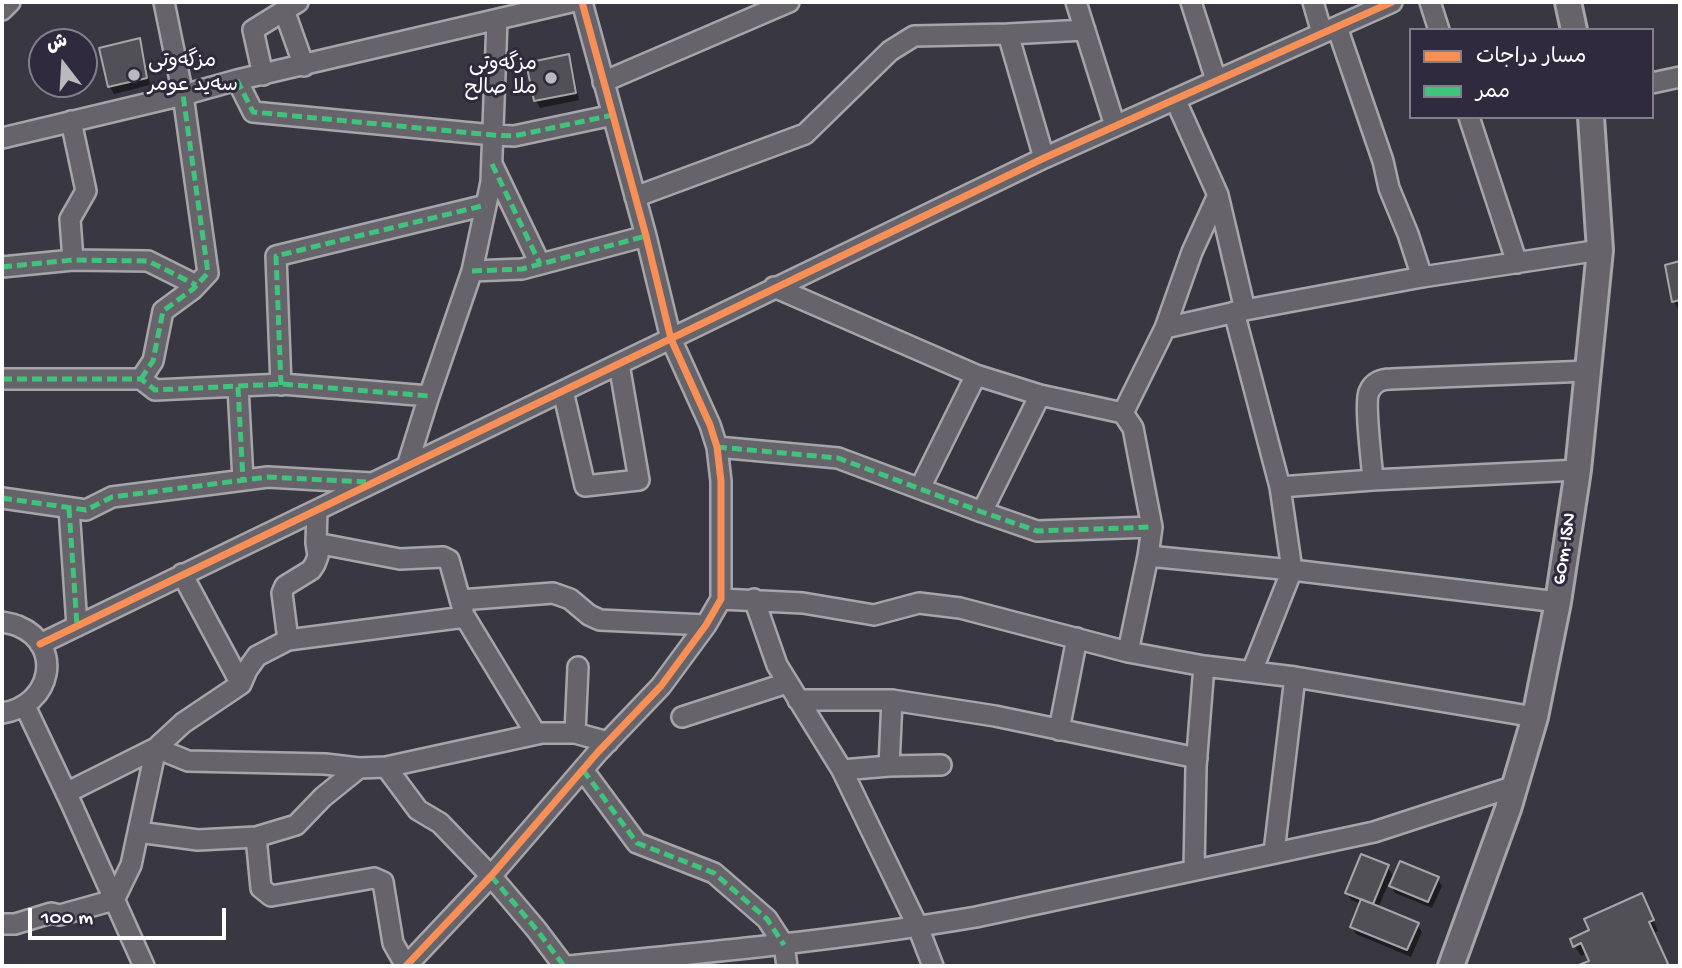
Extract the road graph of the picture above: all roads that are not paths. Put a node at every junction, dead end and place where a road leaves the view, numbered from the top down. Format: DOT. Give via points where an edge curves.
graph roads {
  1 [pos="10,2"];
  2 [pos="164,2"];
  3 [pos="571,2"];
  4 [pos="582,2"];
  5 [pos="789,2"];
  6 [pos="1076,2"];
  7 [pos="1191,2"];
  8 [pos="1313,2"];
  9 [pos="1392,2"];
  10 [pos="1430,2"];
  11 [pos="1568,2"];
  12 [pos="291,6"];
  13 [pos="2,10"];
  14 [pos="497,20"];
  15 [pos="1439,28"];
  16 [pos="1574,28"];
  17 [pos="1085,30"];
  18 [pos="1329,30"];
  19 [pos="1008,34"];
  20 [pos="304,65"];
  21 [pos="263,75"];
  22 [pos="1680,77"];
  23 [pos="237,80"];
  24 [pos="1216,80"];
  25 [pos="603,82"];
  26 [pos="1654,83"];
  27 [pos="183,95"];
  28 [pos="1175,99"];
  29 [pos="613,115"];
  30 [pos="1470,119"];
  31 [pos="1591,119"];
  32 [pos="71,121"];
  33 [pos="1115,126"];
  34 [pos="493,135"];
  35 [pos="2,138"];
  36 [pos="1044,158"];
  37 [pos="492,164"];
  38 [pos="1218,195"];
  39 [pos="635,197"];
  40 [pos="486,205"];
  41 [pos="646,236"];
  42 [pos="1600,250"];
  43 [pos="73,260"];
  44 [pos="1517,262"];
  45 [pos="540,264"];
  46 [pos="2,267"];
  47 [pos="472,271"];
  48 [pos="1422,277"];
  49 [pos="197,285"];
  50 [pos="774,288"];
  51 [pos="1240,311"];
  52 [pos="1165,328"];
  53 [pos="671,339"];
  54 [pos="619,363"];
  55 [pos="1588,371"];
  56 [pos="976,375"];
  57 [pos="2,379"];
  58 [pos="141,379"];
  59 [pos="281,385"];
  60 [pos="238,387"];
  61 [pos="563,391"];
  62 [pos="1040,395"];
  63 [pos="429,396"];
  64 [pos="1123,413"];
  65 [pos="717,447"];
  66 [pos="407,466"];
  67 [pos="1578,470"];
  68 [pos="243,480"];
  69 [pos="1373,480"];
  70 [pos="373,483"];
  71 [pos="1280,487"];
  72 [pos="920,488"];
  73 [pos="2,498"];
  74 [pos="69,508"];
  75 [pos="317,510"];
  76 [pos="982,512"];
  77 [pos="1152,527"];
  78 [pos="316,543"];
  79 [pos="1148,556"];
  80 [pos="1292,570"];
  81 [pos="182,575"];
  82 [pos="721,599"];
  83 [pos="754,599"];
  84 [pos="1558,602"];
  85 [pos="463,608"];
  86 [pos="2,622"];
  87 [pos="706,625"];
  88 [pos="77,626"];
  89 [pos="1077,638"];
  90 [pos="288,640"];
  91 [pos="40,644"];
  92 [pos="1128,652"];
  93 [pos="1204,666"];
  94 [pos="578,667"];
  95 [pos="1252,671"];
  96 [pos="1295,677"];
  97 [pos="787,683"];
  98 [pos="241,684"];
  99 [pos="798,700"];
  100 [pos="892,700"];
  101 [pos="25,706"];
  102 [pos="2,713"];
  103 [pos="682,717"];
  104 [pos="1535,717"];
  105 [pos="1059,730"];
  106 [pos="575,733"];
  107 [pos="536,734"];
  108 [pos="608,742"];
  109 [pos="156,748"];
  110 [pos="1197,758"];
  111 [pos="941,765"];
  112 [pos="889,766"];
  113 [pos="386,767"];
  114 [pos="359,768"];
  115 [pos="583,770"];
  116 [pos="842,770"];
  117 [pos="1515,786"];
  118 [pos="66,793"];
  119 [pos="138,832"];
  120 [pos="256,836"];
  121 [pos="1274,852"];
  122 [pos="1194,870"];
  123 [pos="491,876"];
  124 [pos="114,900"];
  125 [pos="2,924"];
  126 [pos="918,927"];
  127 [pos="784,945"];
  128 [pos="144,966"];
  129 [pos="406,966"];
  130 [pos="566,966"];
  131 [pos="787,966"];
  132 [pos="933,966"];
  133 [pos="1451,966"];
  1 -- 13 [label="street"];
  2 -- 27 [label="street"];
  3 -- 14 [label="street"];
  4 -- 25 [label="street"];
  5 -- 25 [label="street"];
  6 -- 17 [label="street"];
  7 -- 24 [label="street"];
  8 -- 18 [label="street"];
  9 -- 18 [label="street"];
  10 -- 15 [label="street"];
  11 -- 16 [label="main road"];
  12 -- 20 [label="street"];
  12 -- 21 [label="street" via="253,30"];
  14 -- 20 [label="street"];
  14 -- 34 [label="street"];
  17 -- 19 [label="street"];
  17 -- 33 [label="street"];
  18 -- 24 [label="street"];
  18 -- 48 [label="street" via="1383,161"];
  19 -- 36 [label="street"];
  19 -- 39 [label="street" via="914,36 890,51 805,134"];
  20 -- 21 [label="street"];
  21 -- 23 [label="street"];
  22 -- 26 [label="street"];
  23 -- 27 [label="street"];
  23 -- 34 [label="street" via="253,112"];
  24 -- 28 [label="street"];
  25 -- 29 [label="street"];
  27 -- 32 [label="street"];
  27 -- 49 [label="street" via="208,273"];
  28 -- 33 [label="street"];
  28 -- 38 [label="street"];
  29 -- 34 [label="street" via="514,136"];
  29 -- 39 [label="street"];
  30 -- 44 [label="street"];
  31 -- 42 [label="main road, 60m-ISN"];
  32 -- 35 [label="street"];
  32 -- 43 [label="street" via="86,191 70,219"];
  33 -- 36 [label="street"];
  34 -- 37 [label="street"];
  36 -- 50 [label="street"];
  37 -- 40 [label="street"];
  37 -- 45 [label="street"];
  38 -- 51 [label="street"];
  38 -- 52 [label="street"];
  39 -- 41 [label="street"];
  40 -- 47 [label="street"];
  40 -- 59 [label="street" via="275,256"];
  41 -- 45 [label="street"];
  41 -- 53 [label="street"];
  42 -- 44 [label="street"];
  42 -- 55 [label="main road, 60m-ISN"];
  43 -- 46 [label="street"];
  43 -- 49 [label="street" via="148,261"];
  44 -- 48 [label="street"];
  45 -- 47 [label="street"];
  47 -- 63 [label="street"];
  48 -- 51 [label="street"];
  49 -- 58 [label="street" via="163,310 153,361"];
  50 -- 53 [label="street"];
  50 -- 56 [label="street"];
  51 -- 52 [label="street"];
  51 -- 71 [label="street"];
  52 -- 64 [label="street"];
  53 -- 54 [label="street"];
  53 -- 65 [label="street"];
  54 -- 61 [label="street"];
  54 -- 61 [label="street" via="639,480 585,486"];
  55 -- 67 [label="main road, 60m-ISN"];
  55 -- 69 [label="street" via="1378,382 1367,399"];
  56 -- 62 [label="street"];
  56 -- 72 [label="street"];
  57 -- 58 [label="street"];
  58 -- 60 [label="street" via="155,390"];
  59 -- 60 [label="street"];
  59 -- 63 [label="street"];
  60 -- 68 [label="street"];
  61 -- 66 [label="street"];
  62 -- 64 [label="street"];
  62 -- 76 [label="street"];
  63 -- 66 [label="street"];
  64 -- 77 [label="street" via="1133,428"];
  65 -- 72 [label="street" via="838,458"];
  65 -- 82 [label="street"];
  66 -- 70 [label="street"];
  67 -- 69 [label="street"];
  67 -- 84 [label="main road, 60m-ISN"];
  68 -- 70 [label="street" via="268,477"];
  68 -- 74 [label="street" via="112,497 86,510"];
  69 -- 71 [label="street"];
  70 -- 75 [label="street"];
  71 -- 80 [label="street"];
  72 -- 76 [label="street"];
  73 -- 74 [label="street"];
  74 -- 88 [label="street"];
  75 -- 78 [label="street"];
  75 -- 81 [label="street"];
  76 -- 77 [label="street" via="1037,531"];
  77 -- 79 [label="street"];
  78 -- 85 [label="street" via="400,559 443,557 452,566"];
  78 -- 90 [label="street" via="316,564 282,593"];
  79 -- 80 [label="street"];
  79 -- 92 [label="street"];
  80 -- 84 [label="street"];
  80 -- 95 [label="street"];
  81 -- 88 [label="street"];
  81 -- 98 [label="street"];
  82 -- 83 [label="street"];
  82 -- 87 [label="street"];
  83 -- 89 [label="street" via="874,615 919,603 960,608"];
  83 -- 97 [label="street"];
  84 -- 104 [label="main road, 60m-ISN"];
  85 -- 87 [label="street" via="553,593 600,620"];
  85 -- 90 [label="street"];
  85 -- 107 [label="street"];
  86 -- 91 [label="street" via="30,632"];
  87 -- 108 [label="street" via="661,686"];
  88 -- 91 [label="street"];
  89 -- 92 [label="street"];
  89 -- 105 [label="street"];
  90 -- 98 [label="street" via="257,656"];
  91 -- 101 [label="street" via="47,671 36,697"];
  92 -- 93 [label="street"];
  93 -- 95 [label="street"];
  93 -- 110 [label="street"];
  94 -- 106 [label="street"];
  95 -- 96 [label="street"];
  96 -- 104 [label="street"];
  96 -- 121 [label="street"];
  97 -- 99 [label="street"];
  97 -- 103 [label="street"];
  98 -- 109 [label="street" via="183,723"];
  99 -- 100 [label="street"];
  99 -- 116 [label="street"];
  100 -- 105 [label="street"];
  100 -- 112 [label="street"];
  101 -- 102 [label="street"];
  101 -- 118 [label="street"];
  104 -- 117 [label="main road, 60m-ISN"];
  105 -- 110 [label="street"];
  106 -- 107 [label="street"];
  106 -- 108 [label="street"];
  107 -- 113 [label="street"];
  108 -- 115 [label="street"];
  109 -- 114 [label="street" via="188,761"];
  109 -- 118 [label="street"];
  109 -- 119 [label="street"];
  110 -- 122 [label="street"];
  111 -- 112 [label="street"];
  112 -- 116 [label="street"];
  113 -- 114 [label="street"];
  113 -- 123 [label="street" via="418,810 440,823"];
  114 -- 120 [label="street" via="296,825"];
  115 -- 123 [label="street"];
  115 -- 127 [label="street" via="637,843 714,873 767,919"];
  116 -- 126 [label="street"];
  117 -- 121 [label="street" via="1374,832"];
  117 -- 133 [label="main road, 60m-ISN"];
  118 -- 124 [label="street"];
  119 -- 120 [label="street" via="198,840"];
  119 -- 124 [label="street" via="131,865"];
  120 -- 129 [label="street" via="261,888 271,897 374,878 383,882 393,943"];
  121 -- 122 [label="street"];
  122 -- 126 [label="street"];
  123 -- 129 [label="street"];
  123 -- 130 [label="street"];
  124 -- 125 [label="street"];
  124 -- 128 [label="street"];
  126 -- 127 [label="street"];
  126 -- 132 [label="street"];
  127 -- 130 [label="street"];
  127 -- 131 [label="street"];
}
